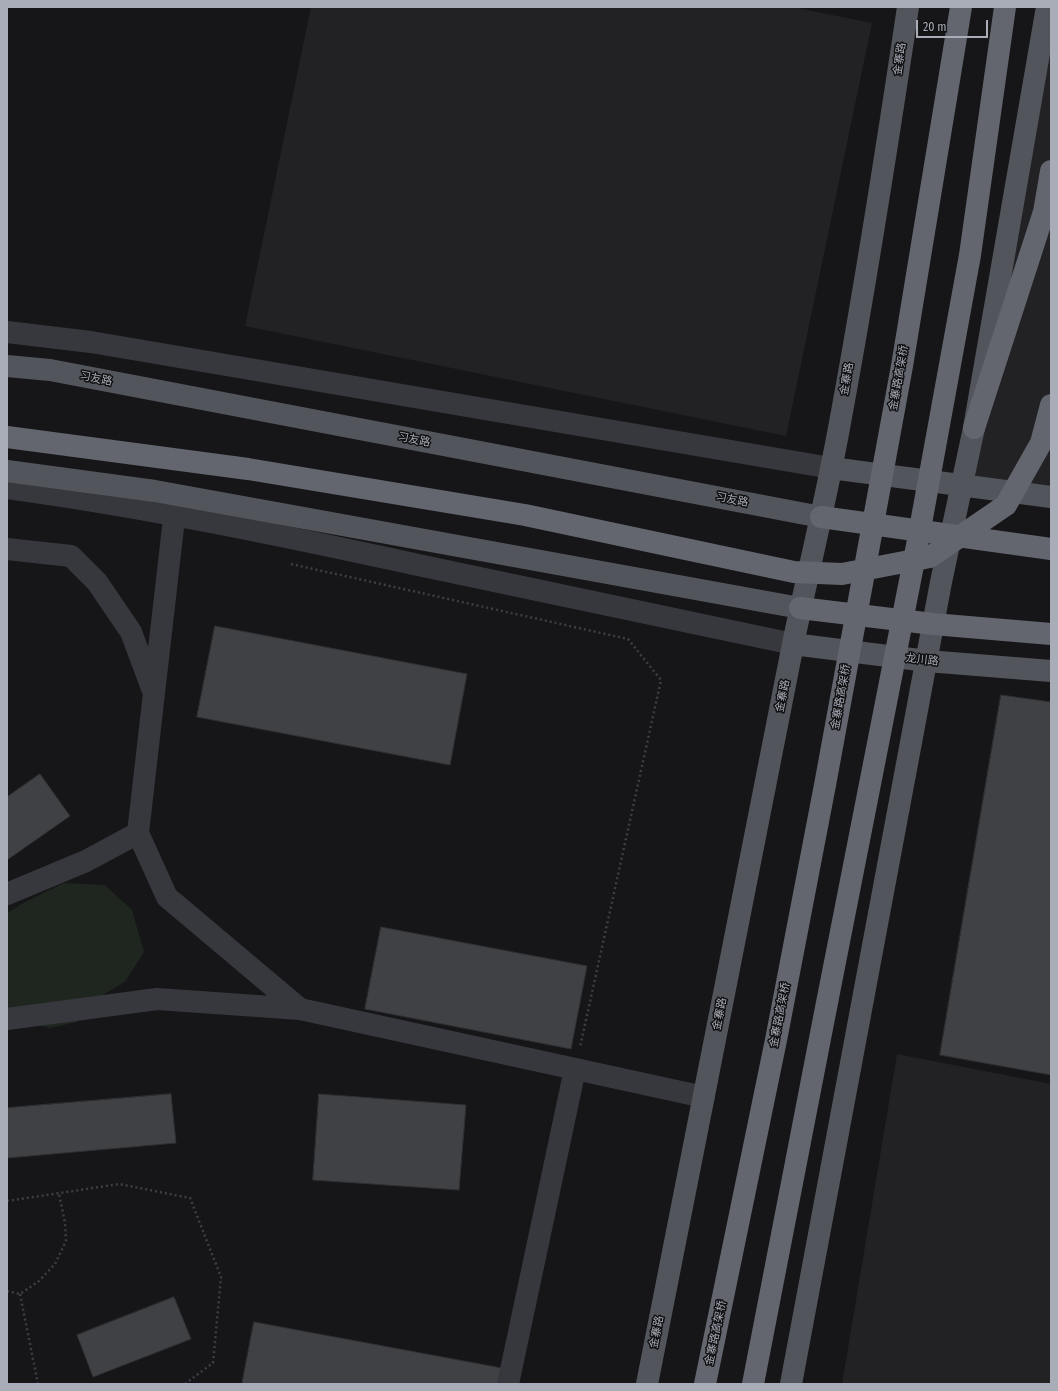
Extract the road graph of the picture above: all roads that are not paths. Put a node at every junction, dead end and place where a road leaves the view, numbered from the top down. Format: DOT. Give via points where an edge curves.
graph roads {
  1 [pos="908,7"];
  2 [pos="961,7"];
  3 [pos="1005,7"];
  4 [pos="1047,7"];
  5 [pos="1051,171"];
  6 [pos="7,332"];
  7 [pos="7,366"];
  8 [pos="1051,406"];
  9 [pos="974,428"];
  10 [pos="7,437"];
  11 [pos="831,468"];
  12 [pos="7,471"];
  13 [pos="962,485"];
  14 [pos="7,488"];
  15 [pos="1051,497"];
  16 [pos="175,504"];
  17 [pos="821,517"];
  18 [pos="951,536"];
  19 [pos="7,549"];
  20 [pos="1051,549"];
  21 [pos="800,608"];
  22 [pos="933,624"];
  23 [pos="1051,634"];
  24 [pos="793,644"];
  25 [pos="927,660"];
  26 [pos="1051,671"];
  27 [pos="154,696"];
  28 [pos="138,833"];
  29 [pos="7,894"];
  30 [pos="300,1008"];
  31 [pos="7,1019"];
  32 [pos="575,1069"];
  33 [pos="704,1097"];
  34 [pos="508,1384"];
  35 [pos="647,1384"];
  36 [pos="705,1384"];
  37 [pos="753,1384"];
  38 [pos="791,1384"];
  1 -- 11 [label="main road, 金寨路"];
  2 -- 36 [label="highway, 金寨路高架桥, bridge" via="902,366 825,785 776,1040"];
  3 -- 37 [label="highway, bridge" via="970,255 918,540"];
  4 -- 9 [label="main road"];
  5 -- 9 [label="highway" via="1044,212"];
  6 -- 11 [label="street" via="99,344"];
  7 -- 17 [label="main road, 习友路" via="58,372"];
  8 -- 10 [label="highway, bridge" via="1042,443 1006,505 930,557 842,574 794,572 524,514 248,469"];
  9 -- 13 [label="main road"];
  11 -- 13 [label="main road"];
  11 -- 17 [label="main road, 金寨路"];
  12 -- 16 [label="main road"];
  13 -- 15 [label="main road"];
  13 -- 18 [label="main road"];
  14 -- 16 [label="street"];
  16 -- 21 [label="main road"];
  16 -- 24 [label="street" via="288,537"];
  16 -- 27 [label="street"];
  17 -- 18 [label="highway"];
  17 -- 21 [label="main road, 金寨路"];
  18 -- 20 [label="highway"];
  18 -- 22 [label="main road"];
  19 -- 27 [label="street" via="71,556 97,582 131,632"];
  21 -- 22 [label="highway"];
  21 -- 24 [label="main road, 金寨路"];
  22 -- 23 [label="highway"];
  22 -- 25 [label="main road"];
  24 -- 25 [label="main road, 龙川路"];
  24 -- 33 [label="main road, 金寨路"];
  25 -- 26 [label="main road, 龙川路"];
  25 -- 38 [label="main road"];
  27 -- 28 [label="street"];
  28 -- 29 [label="street" via="86,861"];
  28 -- 30 [label="street" via="167,898"];
  30 -- 31 [label="street" via="157,999"];
  30 -- 32 [label="street"];
  32 -- 33 [label="street"];
  32 -- 34 [label="street"];
  33 -- 35 [label="main road, 金寨路"];
}
